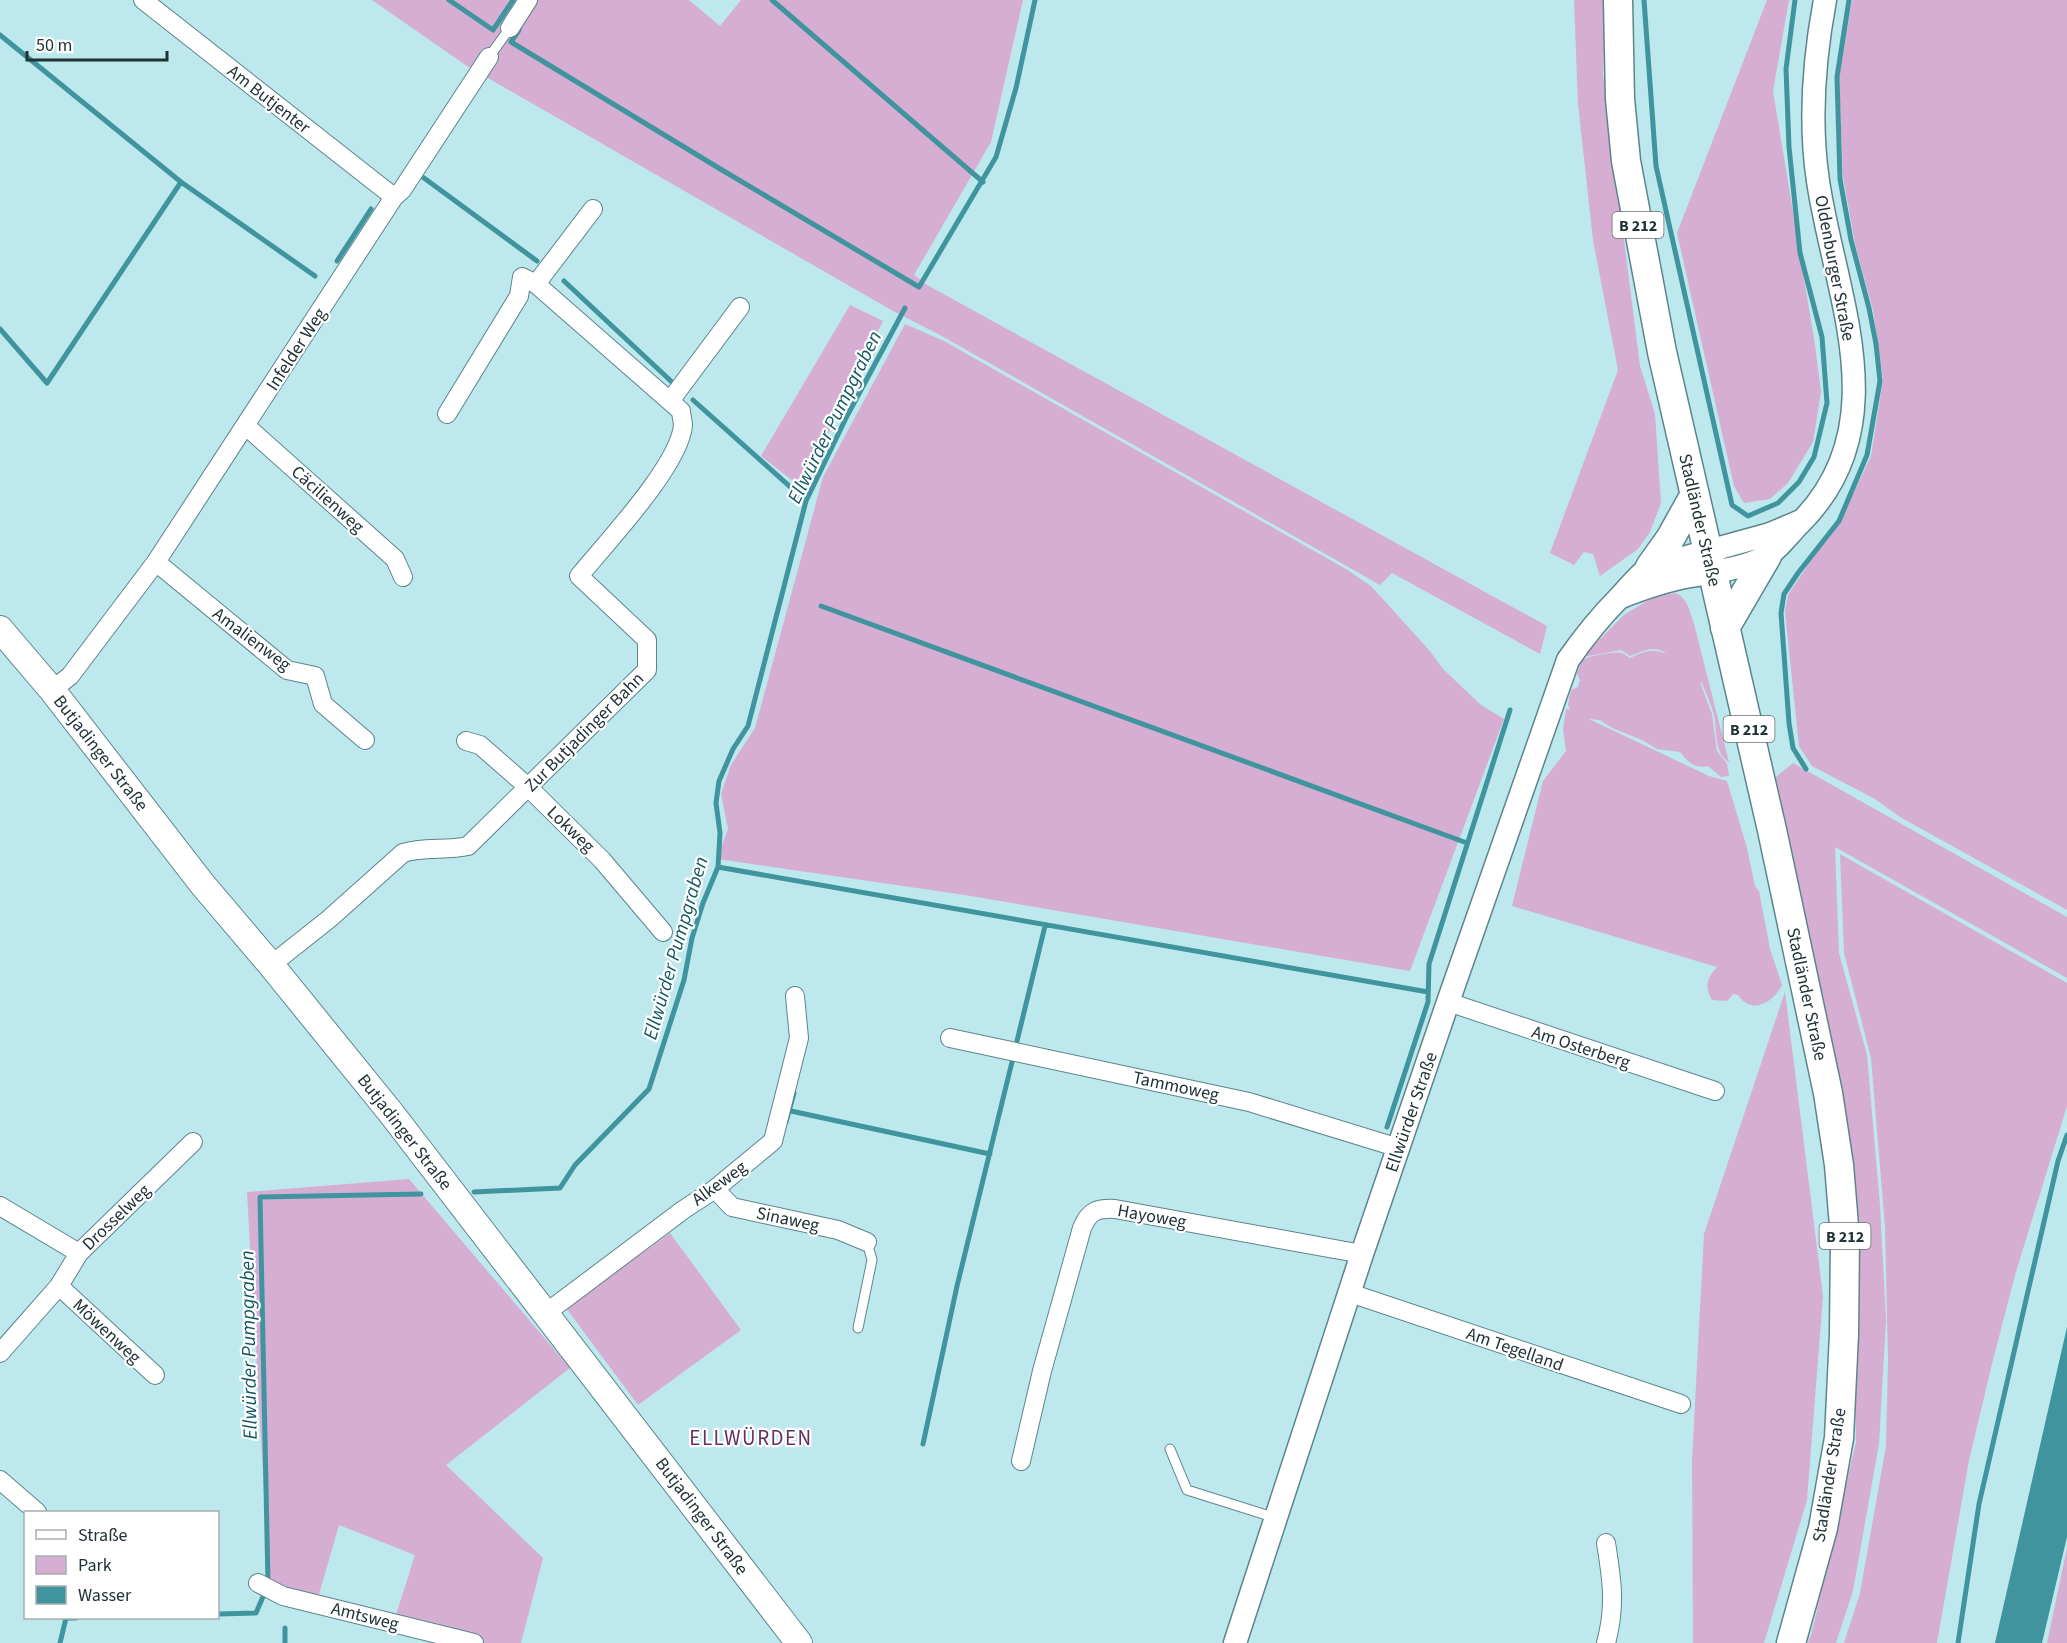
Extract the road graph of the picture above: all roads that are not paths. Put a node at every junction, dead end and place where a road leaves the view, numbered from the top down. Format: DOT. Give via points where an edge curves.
graph roads {
  1 [pos="143,0"];
  2 [pos="528,0"];
  3 [pos="1618,0"];
  4 [pos="1826,0"];
  5 [pos="510,28"];
  6 [pos="489,57"];
  7 [pos="394,197"];
  8 [pos="592,209"];
  9 [pos="529,281"];
  10 [pos="740,308"];
  11 [pos="670,401"];
  12 [pos="447,414"];
  13 [pos="246,426"];
  14 [pos="1694,496"];
  15 [pos="1801,522"];
  16 [pos="1767,556"];
  17 [pos="156,562"];
  18 [pos="1710,562"];
  19 [pos="1650,567"];
  20 [pos="403,577"];
  21 [pos="1620,597"];
  22 [pos="1725,628"];
  23 [pos="0,629"];
  24 [pos="52,690"];
  25 [pos="365,740"];
  26 [pos="466,741"];
  27 [pos="528,787"];
  28 [pos="663,932"];
  29 [pos="271,965"];
  30 [pos="795,996"];
  31 [pos="1448,1002"];
  32 [pos="950,1038"];
  33 [pos="1715,1091"];
  34 [pos="193,1142"];
  35 [pos="1399,1148"];
  36 [pos="715,1189"];
  37 [pos="0,1206"];
  38 [pos="867,1242"];
  39 [pos="79,1253"];
  40 [pos="1362,1254"];
  41 [pos="59,1286"];
  42 [pos="1350,1293"];
  43 [pos="546,1313"];
  44 [pos="858,1328"];
  45 [pos="0,1353"];
  46 [pos="155,1375"];
  47 [pos="1681,1404"];
  48 [pos="1170,1449"];
  49 [pos="1021,1461"];
  50 [pos="0,1480"];
  51 [pos="36,1511"];
  52 [pos="1276,1518"];
  53 [pos="1606,1543"];
  54 [pos="258,1583"];
  55 [pos="474,1643"];
  56 [pos="799,1643"];
  57 [pos="1235,1643"];
  58 [pos="1606,1643"];
  59 [pos="1791,1643"];
  1 -- 7 [label="street, Am Butjenter"];
  2 -- 5 [label="street, Infelder Weg"];
  3 -- 14 [label="main road, Stadländer Straße / B 212" via="1626,161"];
  4 -- 15 [label="street, Oldenburger Straße" via="1816,65 1814,141 1817,180 1854,363 1854,405 1839,469 1827,491"];
  5 -- 6 [label="lane, Infelder Weg"];
  6 -- 7 [label="street, Infelder Weg"];
  7 -- 13 [label="street, Infelder Weg"];
  8 -- 9 [label="street"];
  9 -- 11 [label="street, Zur Butjadinger Bahn"];
  9 -- 12 [label="street"];
  10 -- 11 [label="street"];
  11 -- 27 [label="street, Zur Butjadinger Bahn" via="681,411 683,426 662,475 579,576 647,640 647,670"];
  13 -- 17 [label="street, Infelder Weg"];
  13 -- 20 [label="street, Cäcilienweg" via="395,559"];
  14 -- 18 [label="main road, Stadländer Straße / B 212"];
  14 -- 19 [label="main road"];
  15 -- 16 [label="street, Oldenburger Straße"];
  15 -- 18 [label="street, Oldenburger Straße"];
  16 -- 18 [label="street, Oldenburger Straße" via="1740,566"];
  16 -- 22 [label="main road"];
  17 -- 24 [label="street, Infelder Weg" via="70,676"];
  17 -- 25 [label="street, Amalienweg" via="287,670 315,676 322,704"];
  18 -- 19 [label="street, Ellwürder Straße"];
  18 -- 21 [label="street, Ellwürder Straße"];
  18 -- 22 [label="main road, Stadländer Straße / B 212"];
  19 -- 21 [label="street, Ellwürder Straße"];
  21 -- 31 [label="street, Ellwürder Straße" via="1587,631 1568,660"];
  22 -- 59 [label="main road, Stadländer Straße / B 212" via="1773,830 1828,1094 1845,1238 1839,1438 1823,1528"];
  23 -- 24 [label="main road, Butjadinger Straße"];
  24 -- 29 [label="main road, Butjadinger Straße" via="203,885"];
  26 -- 27 [label="street, Lokweg" via="480,745"];
  27 -- 28 [label="street, Lokweg" via="602,860"];
  27 -- 29 [label="street, Zur Butjadinger Bahn" via="468,846 402,853"];
  29 -- 43 [label="main road, Butjadinger Straße"];
  30 -- 36 [label="street, Alkeweg" via="799,1038 773,1141"];
  31 -- 33 [label="street, Am Osterberg"];
  31 -- 35 [label="street, Ellwürder Straße"];
  32 -- 35 [label="street, Tammoweg" via="1249,1102"];
  34 -- 39 [label="street, Drosselweg"];
  35 -- 40 [label="street, Ellwürder Straße"];
  36 -- 38 [label="street, Sinaweg" via="732,1208 838,1230"];
  36 -- 43 [label="street, Alkeweg"];
  37 -- 39 [label="street"];
  38 -- 44 [label="lane" via="872,1260"];
  39 -- 41 [label="street, Drosselweg"];
  40 -- 42 [label="street, Ellwürder Straße"];
  40 -- 49 [label="street, Hayoweg" via="1115,1209 1093,1211 1082,1228"];
  41 -- 45 [label="street, Drosselweg"];
  41 -- 46 [label="street, Möwenweg"];
  42 -- 47 [label="street, Am Tegelland"];
  42 -- 52 [label="street, Ellwürder Straße"];
  43 -- 56 [label="main road, Butjadinger Straße"];
  48 -- 52 [label="lane" via="1187,1490"];
  50 -- 51 [label="street"];
  52 -- 57 [label="street, Ellwürder Straße"];
  53 -- 58 [label="street" via="1613,1586"];
  54 -- 55 [label="street, Amtsweg" via="283,1596"];
}
